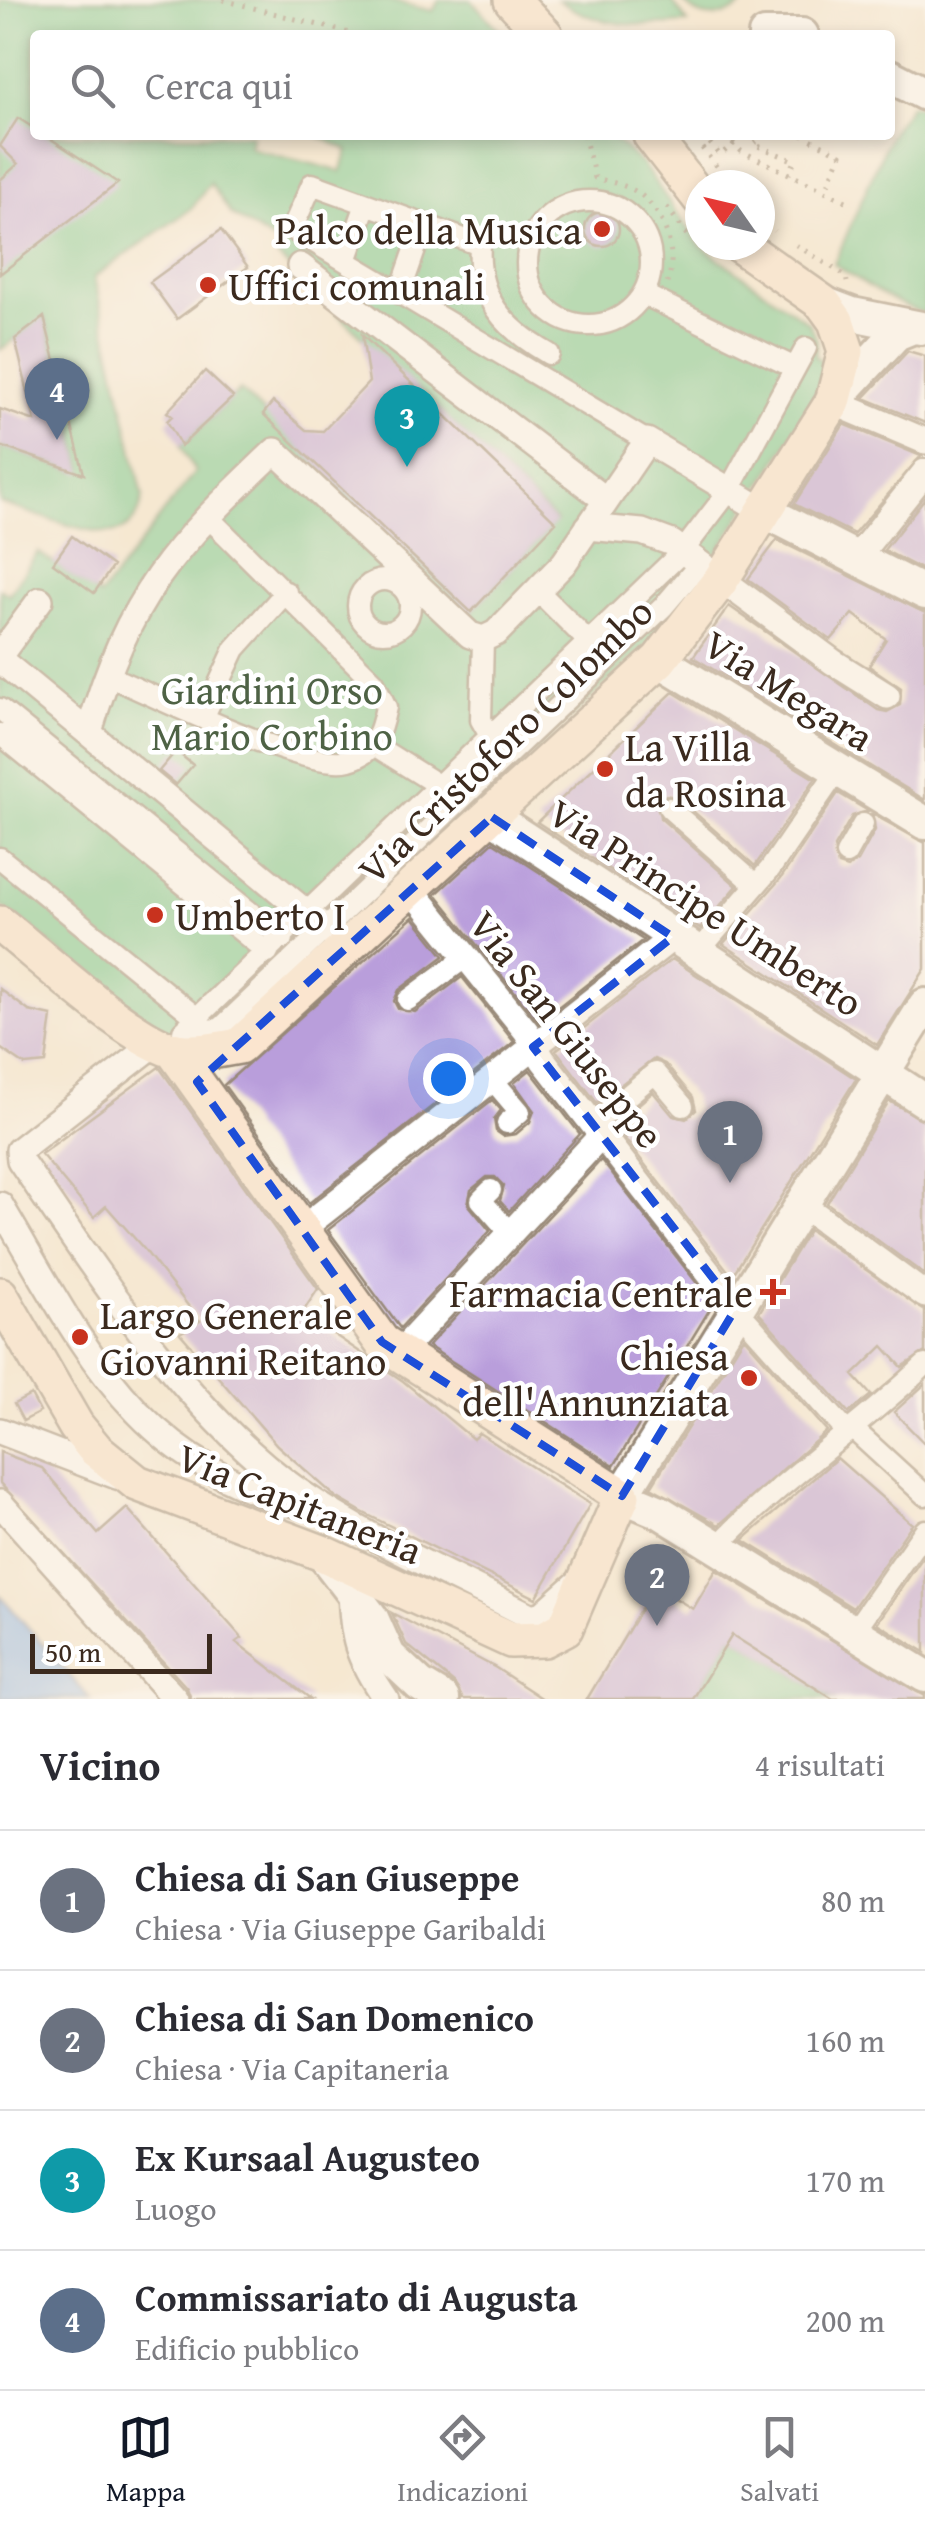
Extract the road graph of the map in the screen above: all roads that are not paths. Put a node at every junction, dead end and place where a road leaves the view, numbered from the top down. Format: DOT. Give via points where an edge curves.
graph roads {
  1 [pos="529,19"];
  2 [pos="555,30"];
  3 [pos="895,79"];
  4 [pos="925,94"];
  5 [pos="655,140"];
  6 [pos="685,179"];
  7 [pos="366,204"];
  8 [pos="424,224"];
  9 [pos="761,260"];
  10 [pos="346,261"];
  11 [pos="300,266"];
  12 [pos="400,293"];
  13 [pos="651,298"];
  14 [pos="823,303"];
  15 [pos="566,322"];
  16 [pos="919,328"];
  17 [pos="806,348"];
  18 [pos="549,354"];
  19 [pos="795,368"];
  20 [pos="539,375"];
  21 [pos="833,402"];
  22 [pos="647,441"];
  23 [pos="925,441"];
  24 [pos="925,472"];
  25 [pos="728,492"];
  26 [pos="606,500"];
  27 [pos="764,511"];
  28 [pos="206,516"];
  29 [pos="588,526"];
  30 [pos="857,557"];
  31 [pos="700,566"];
  32 [pos="406,582"];
  33 [pos="538,591"];
  34 [pos="286,592"];
  35 [pos="925,593"];
  36 [pos="40,600"];
  37 [pos="366,626"];
  38 [pos="483,639"];
  39 [pos="591,644"];
  40 [pos="344,649"];
  41 [pos="0,658"];
  42 [pos="659,660"];
  43 [pos="106,675"];
  44 [pos="887,696"];
  45 [pos="0,709"];
  46 [pos="204,716"];
  47 [pos="89,732"];
  48 [pos="0,734"];
  49 [pos="492,739"];
  50 [pos="374,745"];
  51 [pos="837,771"];
  52 [pos="442,787"];
  53 [pos="669,808"];
  54 [pos="477,809"];
  55 [pos="870,810"];
  56 [pos="925,824"];
  57 [pos="846,854"];
  58 [pos="0,858"];
  59 [pos="756,885"];
  60 [pos="412,890"];
  61 [pos="0,924"];
  62 [pos="328,931"];
  63 [pos="685,944"];
  64 [pos="275,946"];
  65 [pos="466,956"];
  66 [pos="408,1000"];
  67 [pos="925,1005"];
  68 [pos="198,1018"];
  69 [pos="239,1046"];
  70 [pos="534,1046"];
  71 [pos="165,1047"];
  72 [pos="882,1073"];
  73 [pos="492,1079"];
  74 [pos="197,1082"];
  75 [pos="925,1101"];
  76 [pos="682,1106"];
  77 [pos="507,1122"];
  78 [pos="597,1130"];
  79 [pos="10,1146"];
  80 [pos="491,1190"];
  81 [pos="801,1204"];
  82 [pos="0,1205"];
  83 [pos="302,1229"];
  84 [pos="511,1234"];
  85 [pos="0,1295"];
  86 [pos="925,1295"];
  87 [pos="736,1308"];
  88 [pos="398,1354"];
  89 [pos="925,1365"];
  90 [pos="846,1428"];
  91 [pos="0,1431"];
  92 [pos="137,1482"];
  93 [pos="925,1495"];
  94 [pos="622,1496"];
  95 [pos="0,1503"];
  96 [pos="329,1511"];
  97 [pos="924,1532"];
  98 [pos="717,1547"];
  99 [pos="322,1553"];
  100 [pos="351,1587"];
  101 [pos="558,1617"];
  102 [pos="854,1631"];
  103 [pos="925,1676"];
  104 [pos="175,1699"];
  105 [pos="386,1699"];
  106 [pos="443,1699"];
  1 -- 2 [label="street"];
  3 -- 4 [label="street"];
  5 -- 6 [label="main road"];
  7 -- 8 [label="street"];
  7 -- 10 [label="street"];
  7 -- 10 [label="street" via="312,184 292,229"];
  8 -- 12 [label="street"];
  8 -- 18 [label="street" via="480,245 478,271 490,302 515,334"];
  9 -- 14 [label="main road"];
  10 -- 12 [label="street"];
  11 -- 26 [label="street"];
  12 -- 20 [label="street"];
  13 -- 15 [label="street" via="609,323"];
  13 -- 15 [label="street" via="650,251 625,212 592,202 558,209 540,224 526,268 539,300"];
  13 -- 19 [label="street"];
  14 -- 16 [label="street"];
  14 -- 21 [label="main road, Via Cristoforo Colombo" via="846,351"];
  15 -- 18 [label="street"];
  16 -- 21 [label="street" via="896,334"];
  17 -- 19 [label="street"];
  18 -- 20 [label="street"];
  19 -- 25 [label="street"];
  20 -- 22 [label="street"];
  21 -- 23 [label="street"];
  21 -- 27 [label="main road, Via Cristoforo Colombo"];
  22 -- 25 [label="street"];
  22 -- 26 [label="street"];
  24 -- 30 [label="street"];
  25 -- 27 [label="street"];
  25 -- 31 [label="street"];
  26 -- 29 [label="street"];
  27 -- 30 [label="street"];
  27 -- 31 [label="main road, Via Cristoforo Colombo"];
  28 -- 32 [label="street" via="275,451"];
  28 -- 34 [label="street"];
  28 -- 43 [label="street" via="150,584"];
  29 -- 31 [label="street" via="642,532"];
  29 -- 33 [label="street"];
  30 -- 35 [label="street"];
  31 -- 39 [label="street"];
  31 -- 42 [label="main road, Via Cristoforo Colombo"];
  31 -- 44 [label="street"];
  31 -- 54 [label="street"];
  32 -- 37 [label="street" via="407,620 388,632"];
  32 -- 37 [label="street" via="369,584 357,604"];
  32 -- 38 [label="street"];
  33 -- 38 [label="street"];
  33 -- 39 [label="street"];
  34 -- 40 [label="street"];
  34 -- 46 [label="street" via="236,648"];
  36 -- 41 [label="street"];
  37 -- 40 [label="street"];
  38 -- 49 [label="street" via="482,720"];
  39 -- 49 [label="street"];
  40 -- 50 [label="street" via="374,682 386,708"];
  41 -- 47 [label="street"];
  42 -- 51 [label="street, Via Megara"];
  42 -- 54 [label="main road, Via Cristoforo Colombo"];
  43 -- 46 [label="street"];
  43 -- 47 [label="street"];
  45 -- 64 [label="street"];
  46 -- 50 [label="street" via="309,760 352,760"];
  47 -- 62 [label="street"];
  48 -- 64 [label="street"];
  49 -- 52 [label="street"];
  50 -- 52 [label="street"];
  51 -- 55 [label="street, Via Megara"];
  51 -- 59 [label="street"];
  52 -- 54 [label="street"];
  52 -- 62 [label="street"];
  53 -- 59 [label="street"];
  54 -- 60 [label="main road, Via Cristoforo Colombo"];
  54 -- 62 [label="street"];
  54 -- 63 [label="street, Via Principe Umberto"];
  55 -- 56 [label="street, Via Megara"];
  55 -- 57 [label="street"];
  58 -- 68 [label="street"];
  59 -- 63 [label="street"];
  60 -- 62 [label="main road, Via Cristoforo Colombo"];
  60 -- 65 [label="street, Via San Giuseppe"];
  61 -- 71 [label="main road"];
  62 -- 64 [label="street"];
  62 -- 68 [label="street" via="220,1029 184,1031"];
  62 -- 69 [label="main road, Via Cristoforo Colombo"];
  63 -- 70 [label="street"];
  63 -- 72 [label="street, Via Principe Umberto"];
  64 -- 68 [label="street"];
  65 -- 66 [label="street"];
  65 -- 70 [label="street, Via San Giuseppe"];
  67 -- 72 [label="street"];
  69 -- 71 [label="main road" via="203,1053"];
  69 -- 74 [label="street"];
  70 -- 73 [label="street"];
  70 -- 78 [label="street, Via San Giuseppe"];
  71 -- 74 [label="main road"];
  71 -- 79 [label="street" via="70,1094"];
  72 -- 75 [label="street, Via Principe Umberto"];
  72 -- 81 [label="street"];
  73 -- 77 [label="street" via="520,1112"];
  73 -- 83 [label="street"];
  74 -- 83 [label="main road"];
  76 -- 78 [label="street" via="655,1072"];
  78 -- 84 [label="street"];
  78 -- 87 [label="street, Via San Giuseppe"];
  79 -- 96 [label="street" via="126,1315 253,1455"];
  80 -- 84 [label="street" via="481,1200"];
  81 -- 86 [label="street"];
  81 -- 87 [label="street"];
  82 -- 96 [label="street" via="96,1367 135,1414 227,1480 259,1496"];
  83 -- 88 [label="main road" via="382,1342"];
  84 -- 88 [label="street"];
  85 -- 92 [label="main road" via="76,1426"];
  87 -- 90 [label="street"];
  87 -- 94 [label="street"];
  88 -- 94 [label="main road"];
  89 -- 90 [label="street" via="885,1404"];
  90 -- 93 [label="street"];
  90 -- 98 [label="street"];
  91 -- 92 [label="street, Via Capitaneria"];
  92 -- 99 [label="main road, Via Capitaneria"];
  94 -- 98 [label="street"];
  94 -- 101 [label="main road" via="594,1568"];
  95 -- 104 [label="street"];
  96 -- 101 [label="street" via="532,1617"];
  97 -- 102 [label="street"];
  98 -- 102 [label="street"];
  99 -- 100 [label="street"];
  99 -- 101 [label="main road, Via Capitaneria" via="511,1640 544,1639"];
  100 -- 105 [label="street" via="354,1644"];
  100 -- 106 [label="street" via="389,1656"];
  102 -- 103 [label="street"];
}
